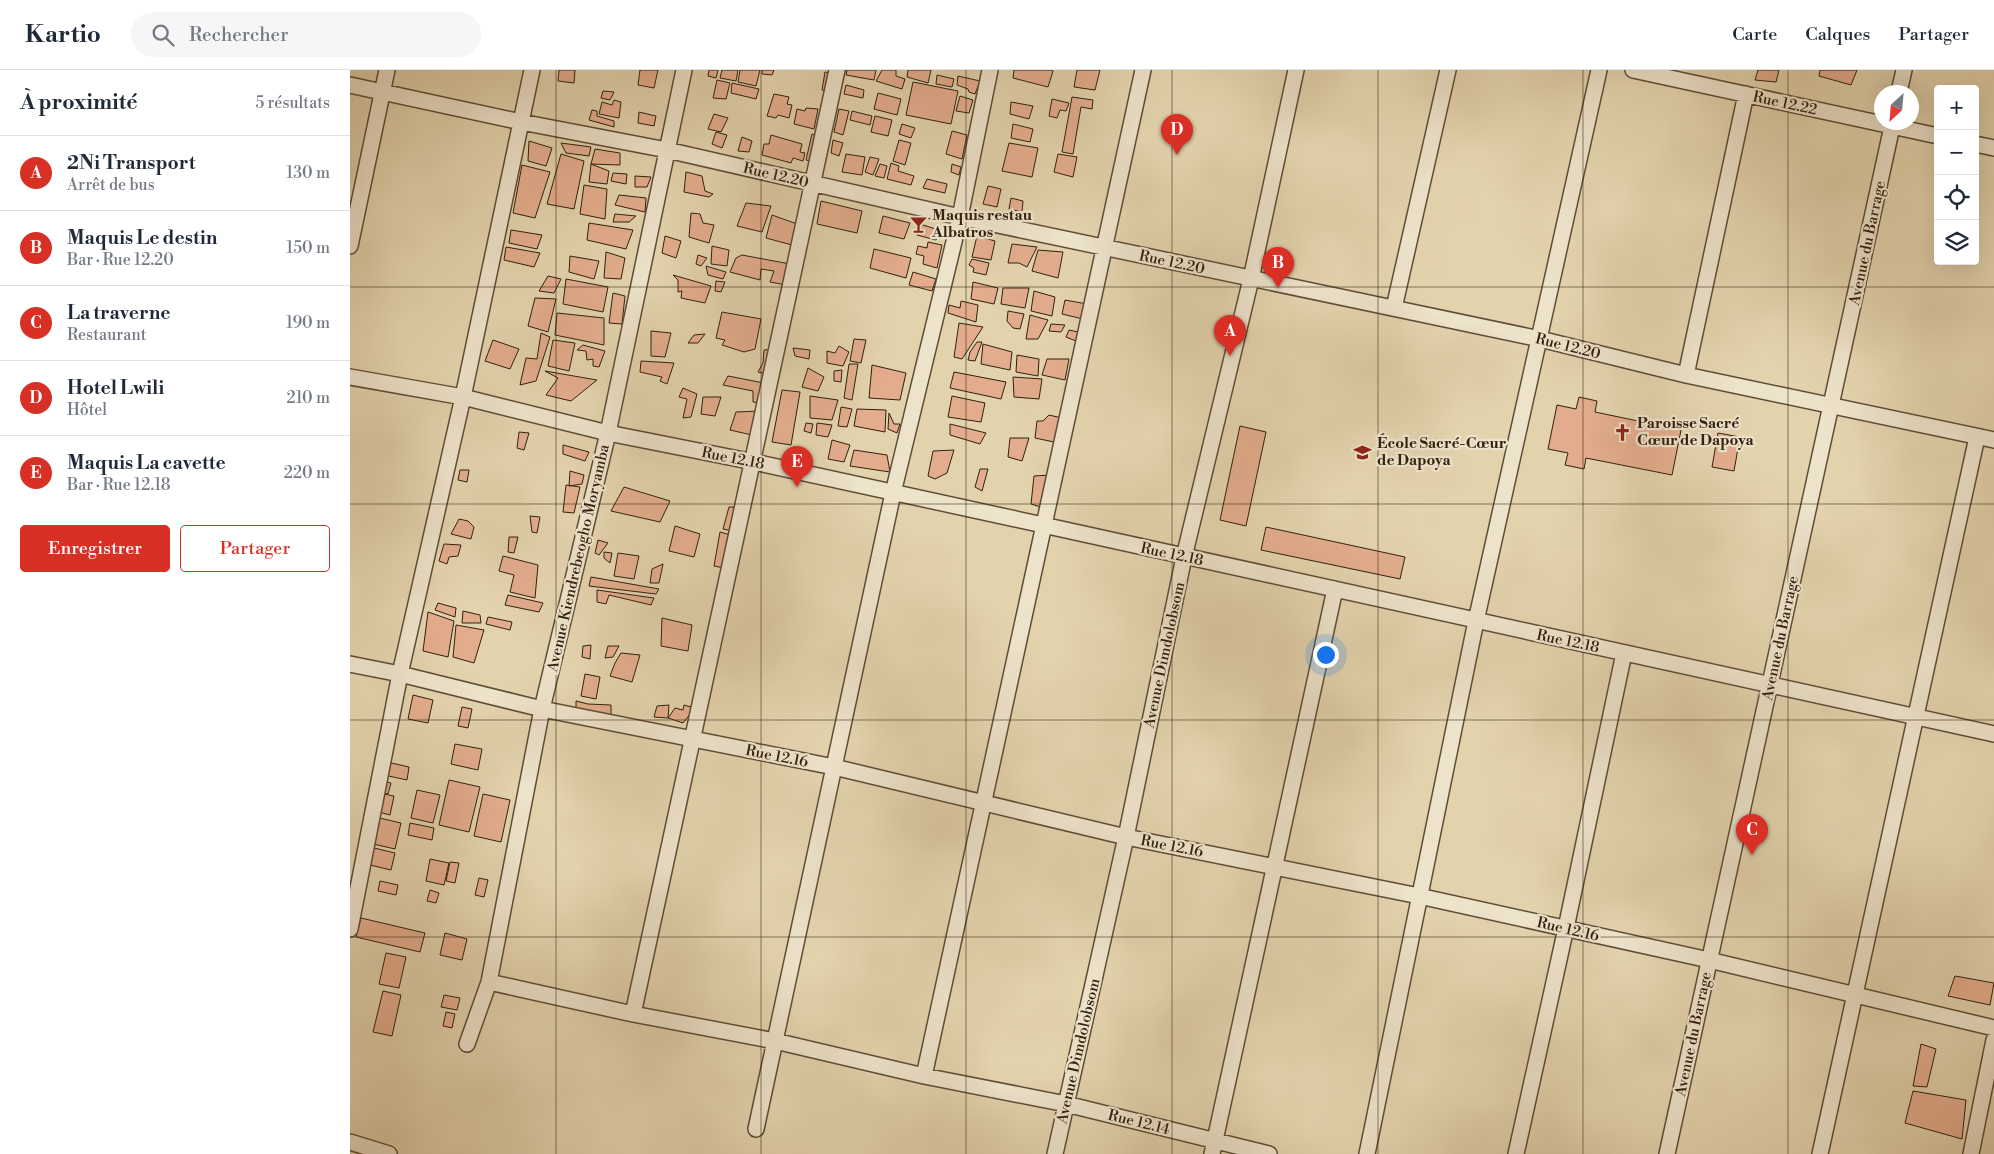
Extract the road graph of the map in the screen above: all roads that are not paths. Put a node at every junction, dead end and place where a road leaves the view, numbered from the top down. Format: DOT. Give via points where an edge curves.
graph roads {
  1 [pos="387,70"];
  2 [pos="532,70"];
  3 [pos="684,70"];
  4 [pos="837,70"];
  5 [pos="990,70"];
  6 [pos="1143,70"];
  7 [pos="1296,70"];
  8 [pos="1448,70"];
  9 [pos="1599,70"];
  10 [pos="1633,70"];
  11 [pos="1904,70"];
  12 [pos="350,85"];
  13 [pos="1901,85"];
  14 [pos="383,90"];
  15 [pos="1746,94"];
  16 [pos="1874,120"];
  17 [pos="521,122"];
  18 [pos="1892,130"];
  19 [pos="1916,130"];
  20 [pos="1934,135"];
  21 [pos="1979,145"];
  22 [pos="1994,148"];
  23 [pos="667,150"];
  24 [pos="813,184"];
  25 [pos="960,217"];
  26 [pos="350,246"];
  27 [pos="1104,247"];
  28 [pos="1251,279"];
  29 [pos="1394,308"];
  30 [pos="1540,339"];
  31 [pos="1686,375"];
  32 [pos="350,377"];
  33 [pos="463,397"];
  34 [pos="1831,405"];
  35 [pos="608,434"];
  36 [pos="1976,437"];
  37 [pos="1994,440"];
  38 [pos="754,462"];
  39 [pos="893,493"];
  40 [pos="1043,525"];
  41 [pos="1184,557"];
  42 [pos="1335,589"];
  43 [pos="1476,621"];
  44 [pos="1624,653"];
  45 [pos="350,664"];
  46 [pos="400,674"];
  47 [pos="1769,685"];
  48 [pos="542,709"];
  49 [pos="1915,717"];
  50 [pos="1994,734"];
  51 [pos="692,740"];
  52 [pos="834,767"];
  53 [pos="983,802"];
  54 [pos="1126,837"];
  55 [pos="1274,866"];
  56 [pos="1419,896"];
  57 [pos="1566,928"];
  58 [pos="350,929"];
  59 [pos="1709,960"];
  60 [pos="489,982"];
  61 [pos="1854,994"];
  62 [pos="633,1014"];
  63 [pos="1994,1028"];
  64 [pos="1994,1040"];
  65 [pos="775,1041"];
  66 [pos="467,1044"];
  67 [pos="924,1076"];
  68 [pos="1066,1104"];
  69 [pos="756,1129"];
  70 [pos="350,1142"];
  71 [pos="1214,1148"];
  72 [pos="389,1154"];
  73 [pos="1056,1154"];
  74 [pos="1270,1154"];
  75 [pos="1367,1154"];
  76 [pos="1516,1154"];
  77 [pos="1667,1154"];
  78 [pos="1820,1154"];
  79 [pos="1971,1154"];
  1 -- 14 [label="street"];
  2 -- 17 [label="street"];
  3 -- 23 [label="street, Avenue Kiendrebeogho Moryamba"];
  4 -- 24 [label="street"];
  5 -- 25 [label="street"];
  6 -- 27 [label="street"];
  7 -- 28 [label="street, Avenue Dimdolobsom"];
  8 -- 29 [label="street"];
  9 -- 30 [label="street"];
  10 -- 15 [label="street, Rue 12.22"];
  11 -- 13 [label="street"];
  12 -- 14 [label="street, Rue 12.20"];
  14 -- 17 [label="street, Rue 12.20"];
  14 -- 26 [label="street"];
  15 -- 16 [label="street, Rue 12.22"];
  15 -- 31 [label="street"];
  17 -- 23 [label="street, Rue 12.20"];
  17 -- 33 [label="street"];
  18 -- 34 [label="street, Avenue du Barrage"];
  19 -- 20 [label="street, Rue 12.22"];
  21 -- 22 [label="street"];
  23 -- 24 [label="street, Rue 12.20"];
  23 -- 35 [label="street, Avenue Kiendrebeogho Moryamba"];
  24 -- 25 [label="street, Rue 12.20"];
  24 -- 38 [label="street"];
  25 -- 27 [label="street, Rue 12.20"];
  25 -- 39 [label="street"];
  27 -- 28 [label="street, Rue 12.20"];
  27 -- 40 [label="street"];
  28 -- 29 [label="street, Rue 12.20"];
  28 -- 41 [label="street, Avenue Dimdolobsom"];
  29 -- 30 [label="street, Rue 12.20"];
  30 -- 31 [label="street, Rue 12.20"];
  30 -- 43 [label="street"];
  31 -- 34 [label="street, Rue 12.20"];
  32 -- 33 [label="street, Rue 12.18"];
  33 -- 35 [label="street, Rue 12.18"];
  33 -- 46 [label="street"];
  34 -- 36 [label="street, Rue 12.20"];
  34 -- 47 [label="street, Avenue du Barrage"];
  35 -- 38 [label="street, Rue 12.18"];
  35 -- 48 [label="street, Avenue Kiendrebeogho Moryamba"];
  36 -- 37 [label="street, Rue 12.20"];
  36 -- 49 [label="street"];
  38 -- 39 [label="street, Rue 12.18"];
  38 -- 51 [label="street"];
  39 -- 40 [label="street, Rue 12.18"];
  39 -- 52 [label="street"];
  40 -- 41 [label="street, Rue 12.18"];
  40 -- 53 [label="street"];
  41 -- 42 [label="street, Rue 12.18"];
  41 -- 54 [label="street, Avenue Dimdolobsom"];
  42 -- 43 [label="street, Rue 12.18"];
  42 -- 55 [label="street"];
  43 -- 44 [label="street, Rue 12.18"];
  43 -- 56 [label="street"];
  44 -- 47 [label="street, Rue 12.18"];
  44 -- 57 [label="street"];
  45 -- 46 [label="street, Rue 12.16"];
  46 -- 48 [label="street, Rue 12.16"];
  46 -- 58 [label="street"];
  47 -- 49 [label="street, Rue 12.18"];
  47 -- 59 [label="street, Avenue du Barrage"];
  48 -- 51 [label="street, Rue 12.16"];
  48 -- 60 [label="street, Avenue Kiendrebeogho Moryamba"];
  49 -- 50 [label="street, Rue 12.18"];
  49 -- 61 [label="street"];
  51 -- 52 [label="street, Rue 12.16"];
  51 -- 62 [label="street"];
  52 -- 53 [label="street, Rue 12.16"];
  52 -- 65 [label="street"];
  53 -- 54 [label="street, Rue 12.16"];
  53 -- 67 [label="street"];
  54 -- 55 [label="street, Rue 12.16"];
  54 -- 68 [label="street, Avenue Dimdolobsom"];
  55 -- 56 [label="street, Rue 12.16"];
  55 -- 71 [label="street"];
  56 -- 57 [label="street, Rue 12.16"];
  56 -- 75 [label="street"];
  57 -- 59 [label="street, Rue 12.16"];
  57 -- 76 [label="street"];
  59 -- 61 [label="street, Rue 12.16"];
  59 -- 77 [label="street, Avenue du Barrage"];
  60 -- 62 [label="street, Rue 12.14"];
  60 -- 66 [label="street, Avenue Kiendrebeogho Moryamba"];
  61 -- 63 [label="street, Rue 12.16"];
  61 -- 78 [label="street"];
  62 -- 65 [label="street, Rue 12.14"];
  64 -- 79 [label="street"];
  65 -- 67 [label="street, Rue 12.14"];
  65 -- 69 [label="street"];
  67 -- 68 [label="street, Rue 12.14"];
  68 -- 71 [label="street, Rue 12.14"];
  68 -- 73 [label="street, Avenue Dimdolobsom"];
  70 -- 72 [label="street"];
  71 -- 74 [label="street, Rue 12.14"];
}
